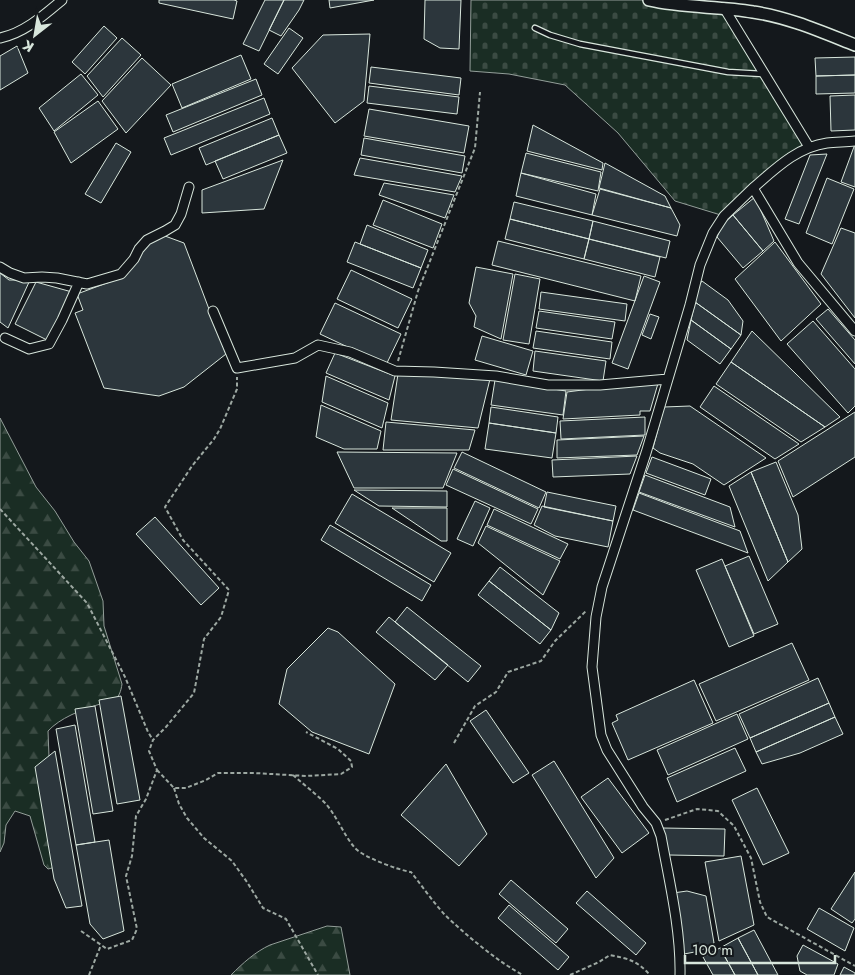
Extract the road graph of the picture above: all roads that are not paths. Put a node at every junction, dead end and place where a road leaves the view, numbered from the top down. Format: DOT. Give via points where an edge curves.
graph roads {
  1 [pos="62,0"];
  2 [pos="650,0"];
  3 [pos="724,8"];
  4 [pos="535,28"];
  5 [pos="0,38"];
  6 [pos="855,45"];
  7 [pos="764,74"];
  8 [pos="855,141"];
  9 [pos="809,147"];
  10 [pos="189,187"];
  11 [pos="753,188"];
  12 [pos="0,267"];
  13 [pos="79,282"];
  14 [pos="213,310"];
  15 [pos="855,331"];
  16 [pos="5,338"];
  17 [pos="668,379"];
  18 [pos="680,975"];
  1 -- 5 [label="street" via="21,31"];
  2 -- 3 [label="street"];
  3 -- 6 [label="street" via="800,24"];
  3 -- 7 [label="street"];
  4 -- 7 [label="lane" via="550,36 580,44 728,72"];
  7 -- 9 [label="street"];
  8 -- 9 [label="street"];
  9 -- 11 [label="street" via="785,161"];
  10 -- 13 [label="street" via="175,225 147,240 121,274 87,284"];
  11 -- 15 [label="street" via="798,263"];
  11 -- 17 [label="street" via="724,216 707,246"];
  12 -- 13 [label="street" via="24,278"];
  13 -- 16 [label="street" via="48,344 29,350"];
  14 -- 17 [label="street" via="237,368 295,358 318,345 350,352 395,371 496,376 548,386"];
  17 -- 18 [label="street" via="602,587 592,667 601,735 607,750 656,823 661,836"];
}
